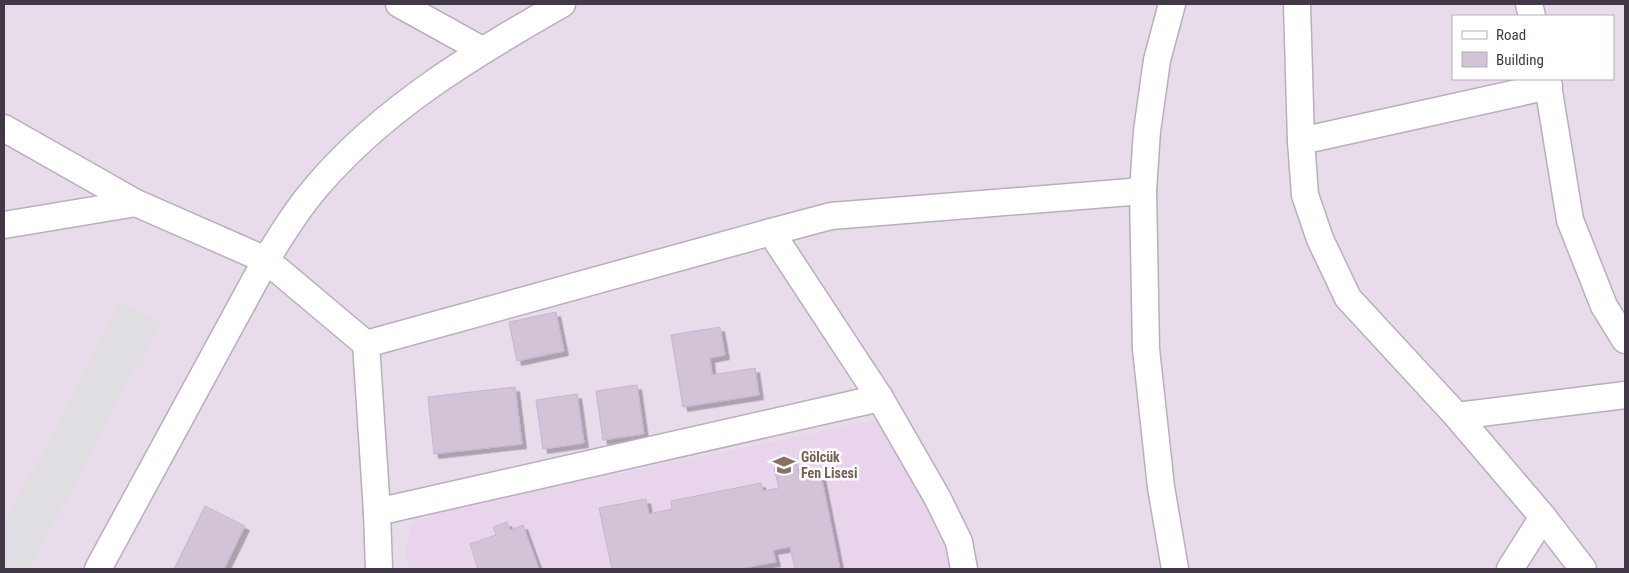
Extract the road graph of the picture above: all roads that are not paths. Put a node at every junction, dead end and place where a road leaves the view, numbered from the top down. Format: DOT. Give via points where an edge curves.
graph roads {
  1 [pos="399,4"];
  2 [pos="562,4"];
  3 [pos="1172,4"];
  4 [pos="1297,4"];
  5 [pos="482,50"];
  6 [pos="1548,82"];
  7 [pos="4,128"];
  8 [pos="1301,141"];
  9 [pos="1143,191"];
  10 [pos="136,203"];
  11 [pos="4,225"];
  12 [pos="771,232"];
  13 [pos="266,260"];
  14 [pos="1625,340"];
  15 [pos="366,344"];
  16 [pos="1625,394"];
  17 [pos="880,398"];
  18 [pos="1457,416"];
  19 [pos="377,512"];
  20 [pos="1543,517"];
  21 [pos="98,569"];
  22 [pos="379,569"];
  23 [pos="964,569"];
  24 [pos="1175,569"];
  25 [pos="1510,569"];
  26 [pos="1582,569"];
  1 -- 5 [label="street"];
  2 -- 5 [label="street"];
  3 -- 9 [label="street" via="1157,60"];
  4 -- 8 [label="street"];
  5 -- 13 [label="street" via="402,106 352,150 318,185"];
  6 -- 8 [label="street"];
  6 -- 14 [label="street" via="1570,220 1604,306"];
  7 -- 10 [label="street"];
  8 -- 18 [label="street" via="1305,195 1320,239 1348,298"];
  9 -- 12 [label="street" via="831,216"];
  9 -- 24 [label="street" via="1146,350 1161,487"];
  10 -- 11 [label="street"];
  10 -- 13 [label="street"];
  12 -- 15 [label="street"];
  12 -- 17 [label="street"];
  13 -- 15 [label="street"];
  13 -- 21 [label="street"];
  15 -- 19 [label="street"];
  16 -- 18 [label="street"];
  17 -- 19 [label="street"];
  17 -- 23 [label="street" via="938,499 959,542"];
  18 -- 20 [label="street"];
  19 -- 22 [label="street"];
  20 -- 25 [label="street"];
  20 -- 26 [label="street"];
}
